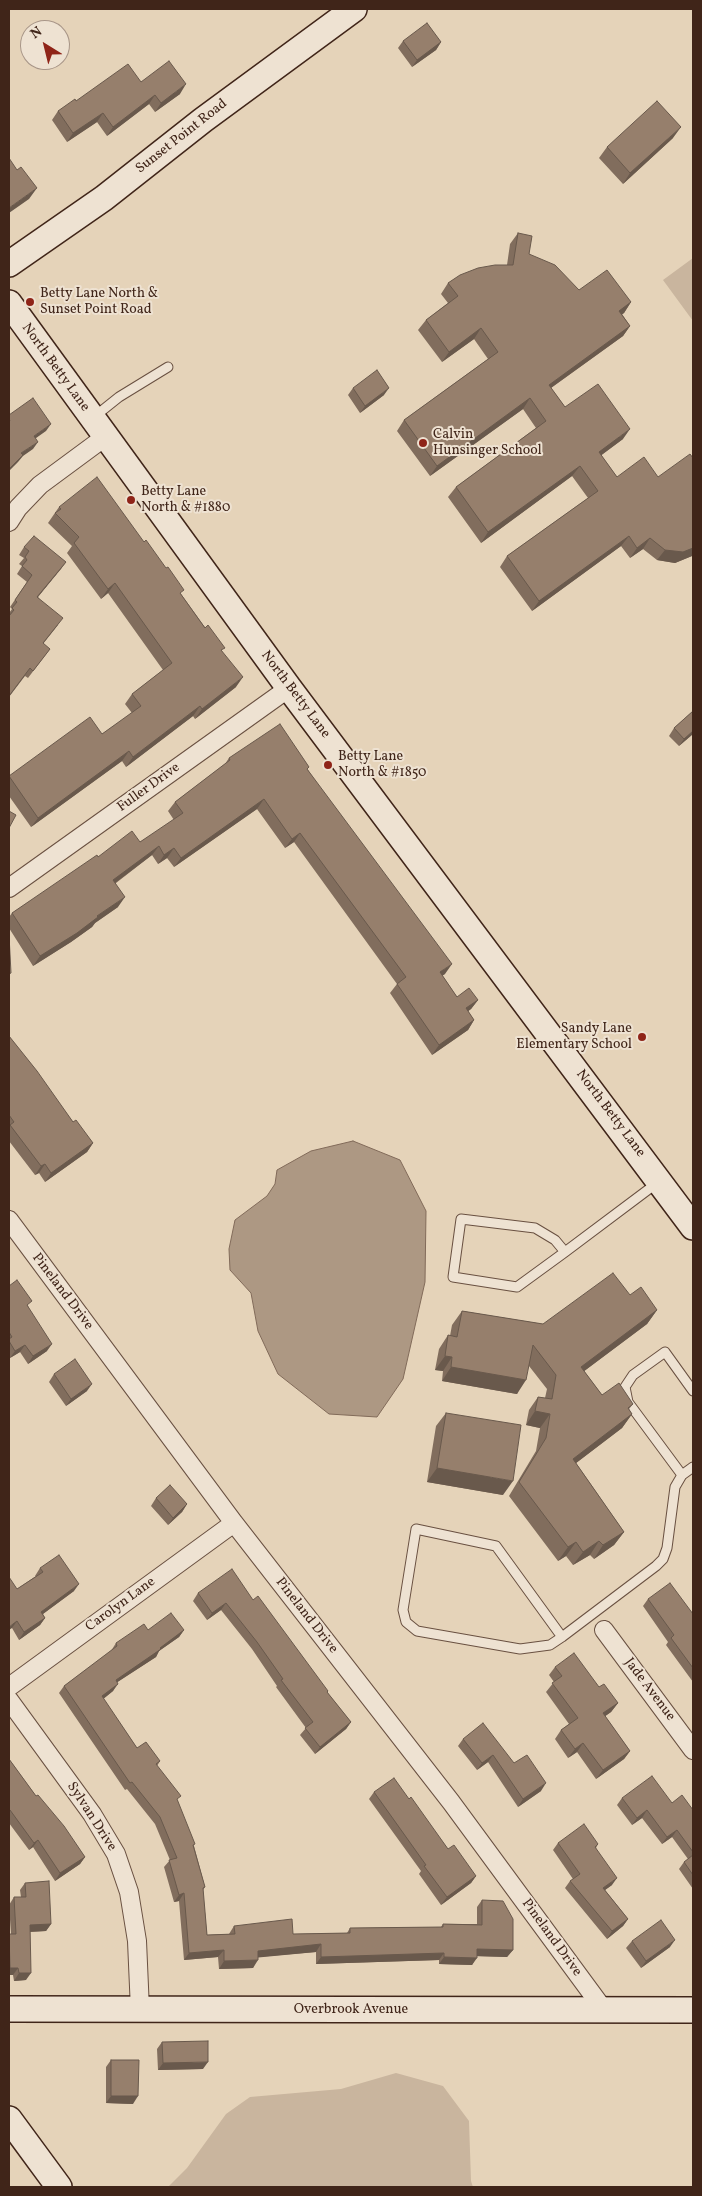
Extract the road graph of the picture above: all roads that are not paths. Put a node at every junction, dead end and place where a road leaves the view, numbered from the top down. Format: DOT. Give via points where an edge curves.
graph roads {
  1 [pos="354,9"];
  2 [pos="9,264"];
  3 [pos="9,303"];
  4 [pos="168,367"];
  5 [pos="98,428"];
  6 [pos="9,522"];
  7 [pos="289,688"];
  8 [pos="9,888"];
  9 [pos="660,1181"];
  10 [pos="9,1220"];
  11 [pos="693,1227"];
  12 [pos="565,1252"];
  13 [pos="693,1391"];
  14 [pos="693,1467"];
  15 [pos="682,1475"];
  16 [pos="234,1523"];
  17 [pos="604,1630"];
  18 [pos="562,1637"];
  19 [pos="9,1687"];
  20 [pos="9,1700"];
  21 [pos="693,1750"];
  22 [pos="9,2009"];
  23 [pos="140,2010"];
  24 [pos="604,2010"];
  25 [pos="693,2010"];
  26 [pos="9,2119"];
  27 [pos="59,2187"];
  1 -- 2 [label="street, Sunset Point Road" via="203,120 104,198"];
  3 -- 5 [label="street, North Betty Lane"];
  4 -- 5 [label="lane" via="119,397"];
  5 -- 6 [label="street" via="18,508"];
  5 -- 7 [label="street, North Betty Lane"];
  7 -- 8 [label="street, Fuller Drive"];
  7 -- 9 [label="street, North Betty Lane"];
  9 -- 11 [label="street, North Betty Lane"];
  9 -- 12 [label="lane"];
  10 -- 16 [label="street, Pineland Drive"];
  12 -- 12 [label="lane" via="517,1286 453,1277 462,1219 535,1228 555,1240"];
  13 -- 15 [label="lane" via="665,1352 633,1375 625,1387 628,1402"];
  14 -- 15 [label="lane"];
  15 -- 18 [label="lane" via="675,1488 663,1559"];
  16 -- 19 [label="street, Carolyn Lane"];
  16 -- 24 [label="street, Pineland Drive" via="451,1802"];
  17 -- 21 [label="street, Jade Avenue"];
  18 -- 18 [label="lane" via="550,1645 520,1649 417,1631 406,1622 403,1610 416,1529 496,1546"];
  20 -- 23 [label="street, Sylvan Drive" via="92,1814 116,1854 129,1892 137,1941"];
  22 -- 23 [label="street, Overbrook Avenue"];
  23 -- 24 [label="street, Overbrook Avenue"];
  24 -- 25 [label="street, Overbrook Avenue"];
  26 -- 27 [label="street"];
}
